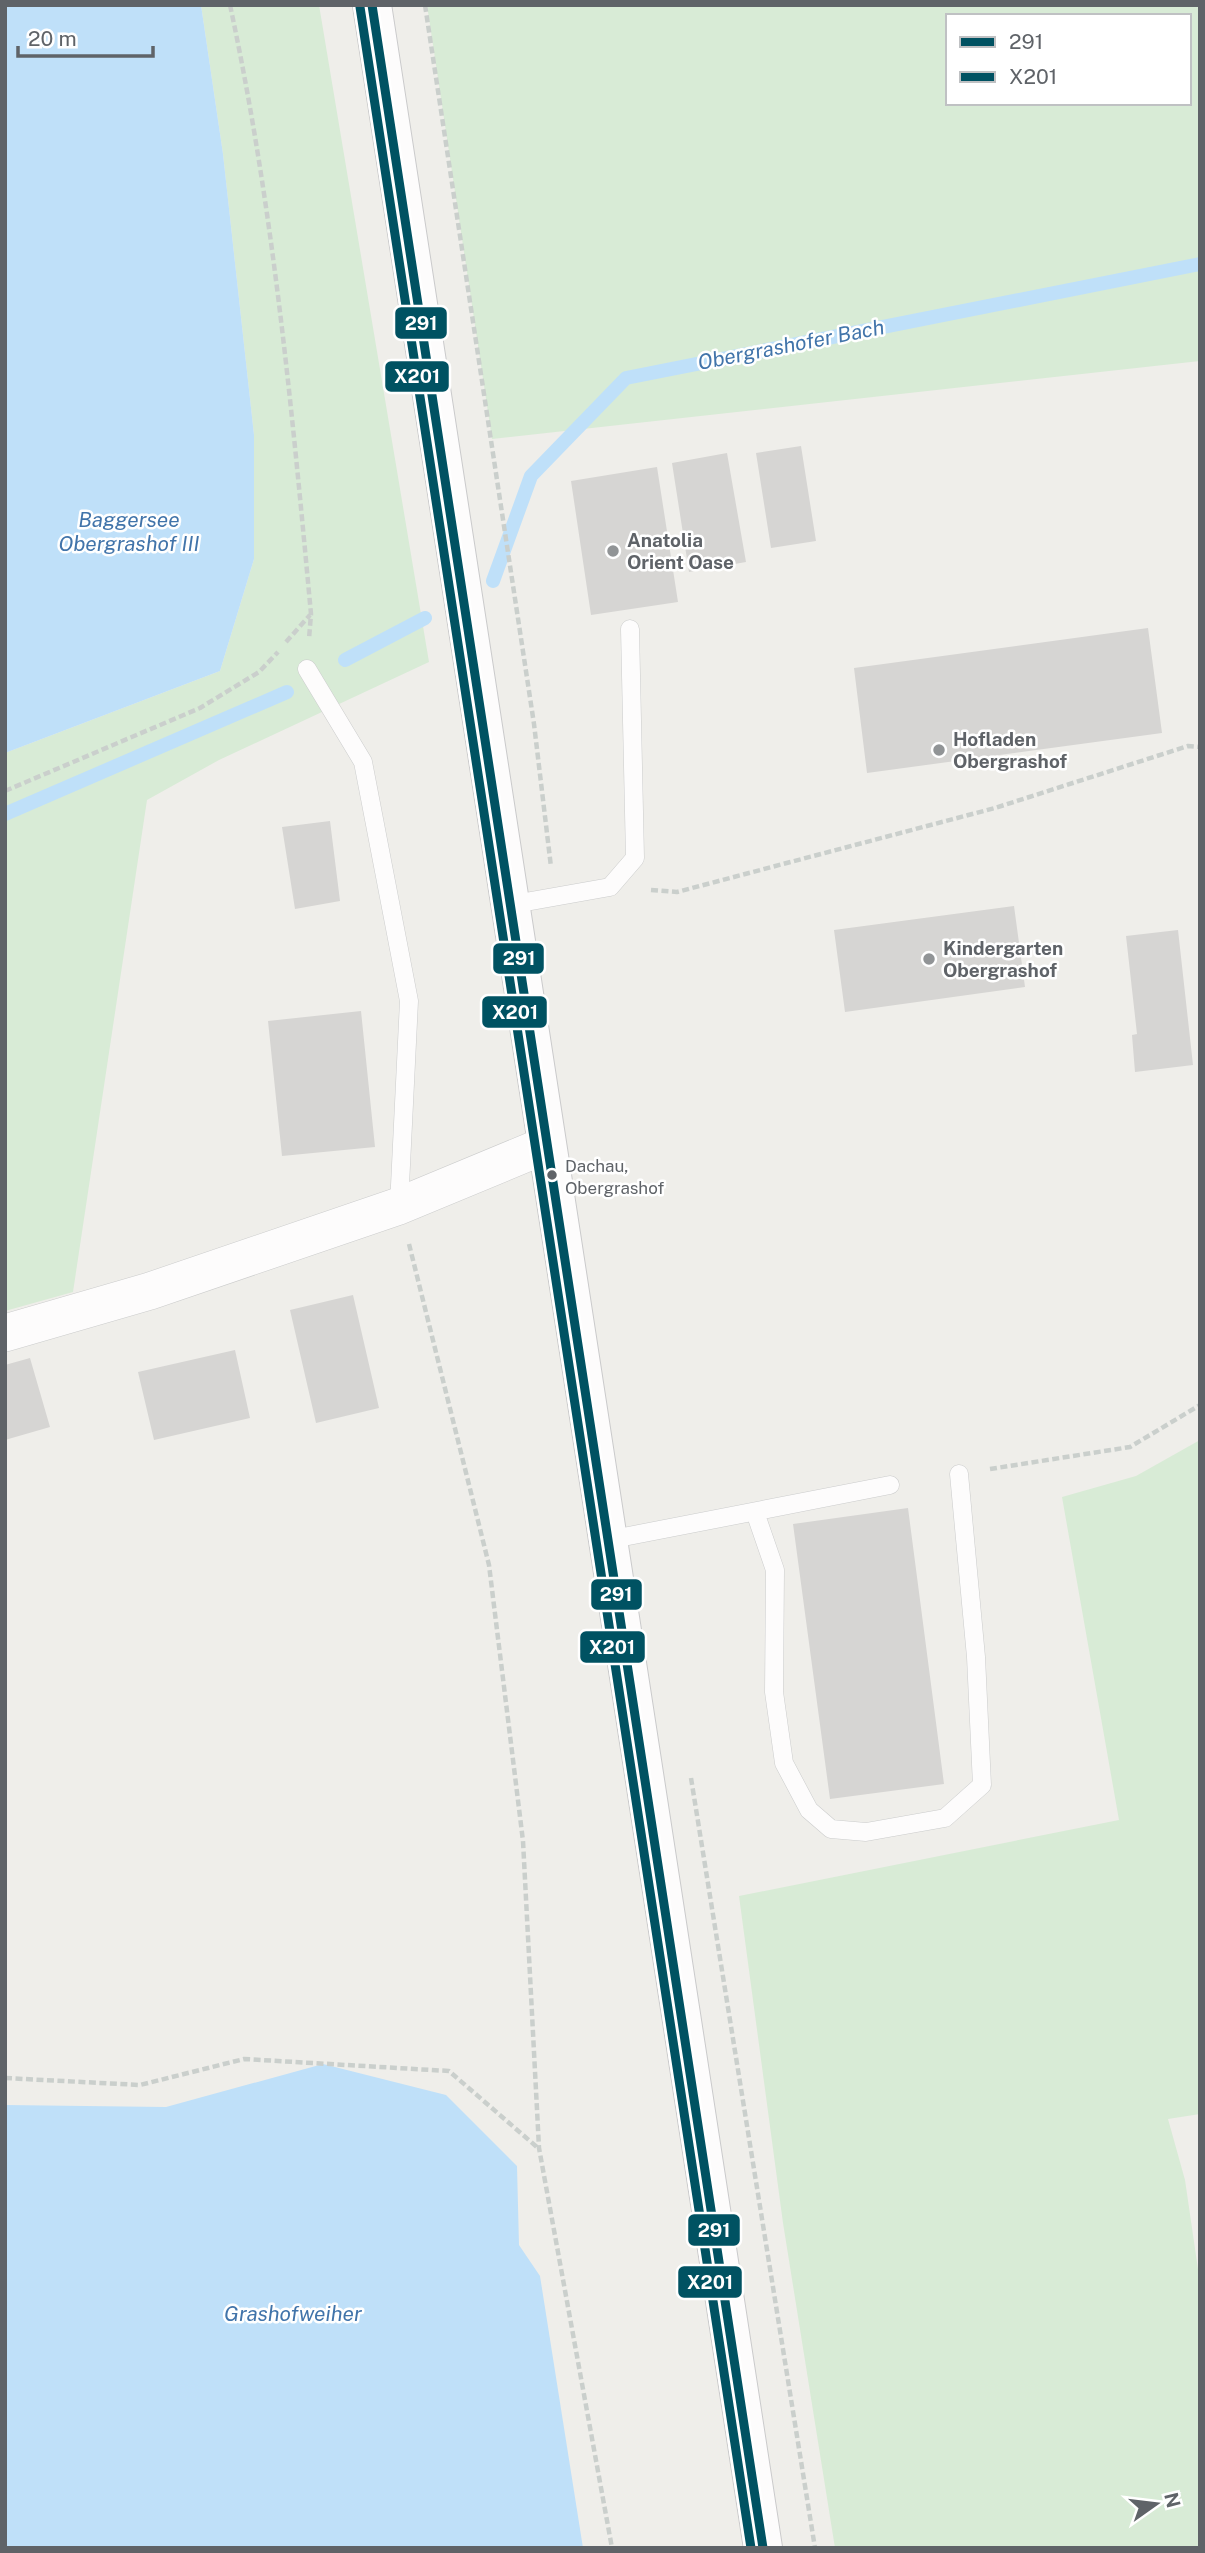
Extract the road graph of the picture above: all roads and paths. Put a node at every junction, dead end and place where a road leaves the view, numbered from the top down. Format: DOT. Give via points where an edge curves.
graph roads {
  1 [pos="230,5"];
  2 [pos="372,5"];
  3 [pos="425,5"];
  4 [pos="311,614"];
  5 [pos="630,629"];
  6 [pos="307,669"];
  7 [pos="1200,747"];
  8 [pos="5,791"];
  9 [pos="610,887"];
  10 [pos="555,898"];
  11 [pos="509,905"];
  12 [pos="546,1145"];
  13 [pos="400,1206"];
  14 [pos="5,1333"];
  15 [pos="1200,1405"];
  16 [pos="959,1474"];
  17 [pos="890,1485"];
  18 [pos="755,1512"];
  19 [pos="608,1540"];
  20 [pos="689,1765"];
  21 [pos="5,2078"];
  22 [pos="539,2148"];
  23 [pos="612,2548"];
  24 [pos="763,2548"];
  25 [pos="815,2548"];
  1 -- 4 [label="path" via="253,113 294,434"];
  2 -- 11 [label="main road"];
  3 -- 10 [label="path" via="534,724"];
  4 -- 6 [label="path"];
  4 -- 8 [label="path" via="259,672 200,708"];
  5 -- 9 [label="lane" via="635,858"];
  6 -- 13 [label="lane" via="363,762 409,1001"];
  7 -- 9 [label="path" via="1188,746 995,808 677,892"];
  9 -- 10 [label="lane"];
  10 -- 11 [label="lane"];
  11 -- 12 [label="main road"];
  12 -- 13 [label="street"];
  12 -- 19 [label="main road"];
  13 -- 14 [label="street" via="150,1291"];
  13 -- 22 [label="path" via="489,1565 523,1841"];
  15 -- 16 [label="path" via="1130,1447"];
  16 -- 18 [label="lane" via="982,1785 945,1818 866,1832 831,1829 809,1810 784,1763 775,1692 775,1570"];
  17 -- 18 [label="lane"];
  18 -- 19 [label="lane"];
  19 -- 24 [label="main road"];
  20 -- 25 [label="path"];
  21 -- 22 [label="path" via="140,2085 244,2059 449,2071"];
  22 -- 23 [label="path"];
}
